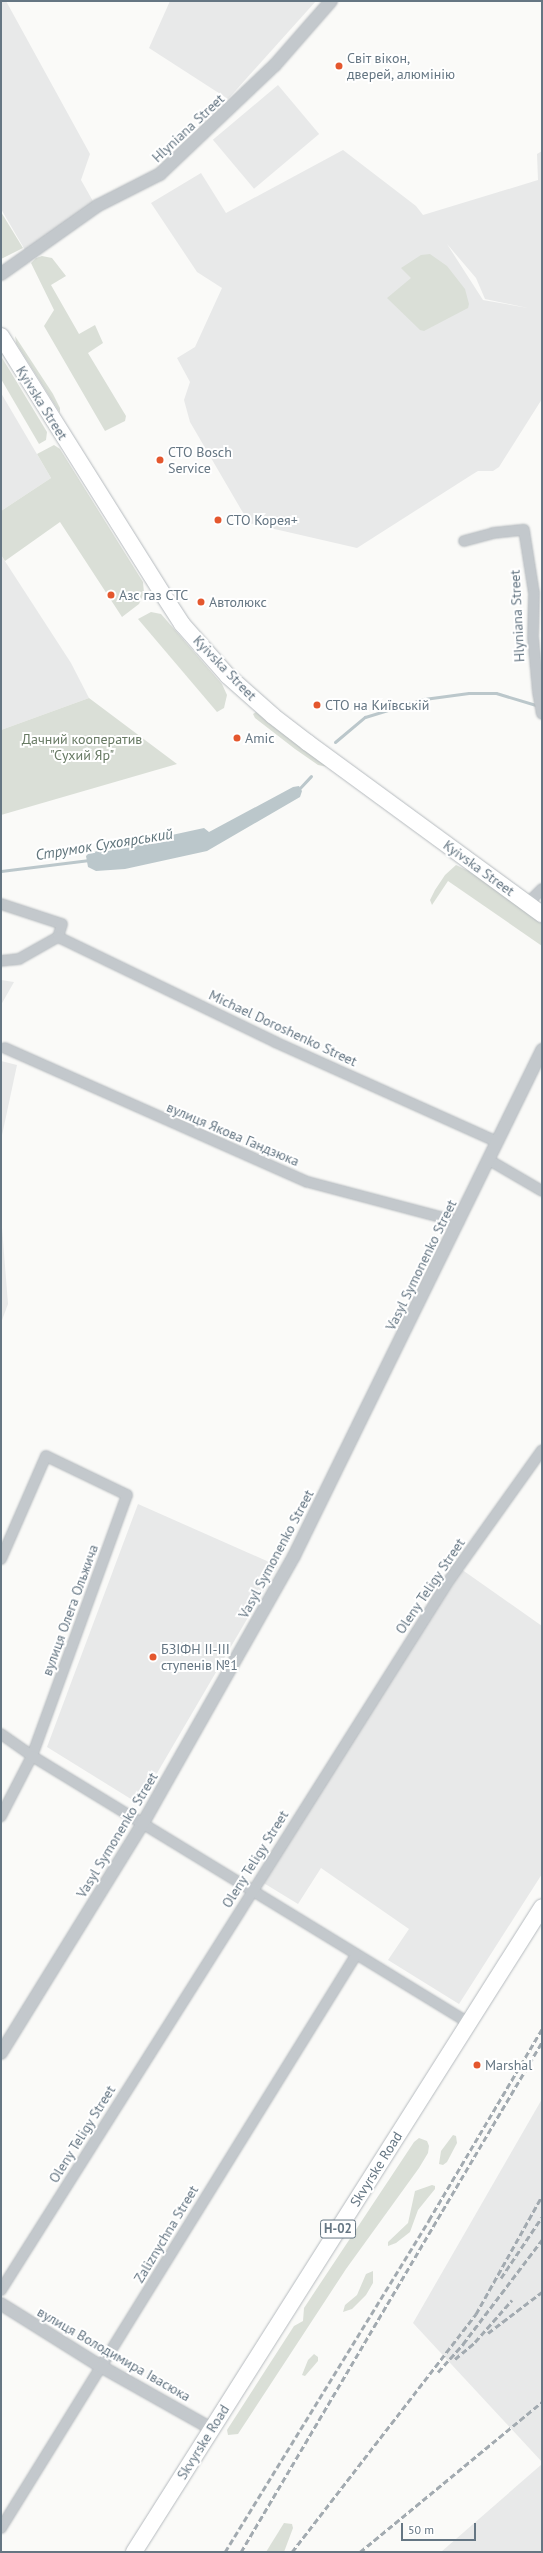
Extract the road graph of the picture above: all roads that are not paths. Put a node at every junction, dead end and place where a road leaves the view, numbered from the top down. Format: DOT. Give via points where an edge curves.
graph roads {
  1 [pos="331,1"];
  2 [pos="1,274"];
  3 [pos="1,336"];
  4 [pos="464,541"];
  5 [pos="542,713"];
  6 [pos="542,889"];
  7 [pos="1,904"];
  8 [pos="527,904"];
  9 [pos="542,914"];
  10 [pos="58,937"];
  11 [pos="1,961"];
  12 [pos="5,1048"];
  13 [pos="542,1050"];
  14 [pos="497,1142"];
  15 [pos="490,1160"];
  16 [pos="542,1191"];
  17 [pos="459,1222"];
  18 [pos="542,1450"];
  19 [pos="1,1559"];
  20 [pos="1,1734"];
  21 [pos="32,1756"];
  22 [pos="1,1816"];
  23 [pos="143,1823"];
  24 [pos="252,1889"];
  25 [pos="542,1907"];
  26 [pos="356,1955"];
  27 [pos="469,2022"];
  28 [pos="1,2053"];
  29 [pos="1,2290"];
  30 [pos="1,2304"];
  31 [pos="102,2367"];
  32 [pos="212,2429"];
  33 [pos="1,2528"];
  34 [pos="134,2552"];
  1 -- 2 [label="street, Hlyniana Street" via="275,65 160,174 97,206"];
  3 -- 8 [label="main road, Kyivska Street" via="182,624 228,676 303,738"];
  4 -- 5 [label="street, Hlyniana Street" via="493,533 524,530 534,593 533,638"];
  6 -- 8 [label="street"];
  7 -- 10 [label="street" via="62,924"];
  8 -- 9 [label="main road, Kyivska Street"];
  10 -- 11 [label="street" via="20,959"];
  10 -- 14 [label="street, Michael Doroshenko Street" via="275,1042"];
  12 -- 17 [label="street, вулиця Якова Гандзюка" via="308,1182"];
  13 -- 14 [label="street, Vasyl Symonenko Street"];
  14 -- 15 [label="street, Vasyl Symonenko Street"];
  15 -- 16 [label="street"];
  15 -- 17 [label="street, Vasyl Symonenko Street"];
  17 -- 23 [label="street, Vasyl Symonenko Street" via="294,1556"];
  18 -- 24 [label="street, Oleny Teligy Street" via="450,1579"];
  19 -- 21 [label="street, вулиця Олега Ольжича" via="46,1456 127,1495"];
  20 -- 21 [label="street"];
  21 -- 22 [label="street, вулиця Олега Ольжича"];
  21 -- 23 [label="street"];
  23 -- 24 [label="street"];
  23 -- 28 [label="street, Vasyl Symonenko Street"];
  24 -- 26 [label="street"];
  24 -- 29 [label="street, Oleny Teligy Street"];
  25 -- 27 [label="main road, Skvyrske Road / Н-02"];
  26 -- 27 [label="street"];
  26 -- 31 [label="street, Zaliznychna Street"];
  27 -- 32 [label="main road, Skvyrske Road / Н-02"];
  30 -- 31 [label="street, вулиця Володимира Івасюка"];
  31 -- 32 [label="street, вулиця Володимира Івасюка"];
  31 -- 33 [label="street, Zaliznychna Street"];
  32 -- 34 [label="main road, Skvyrske Road / Н-02"];
}
